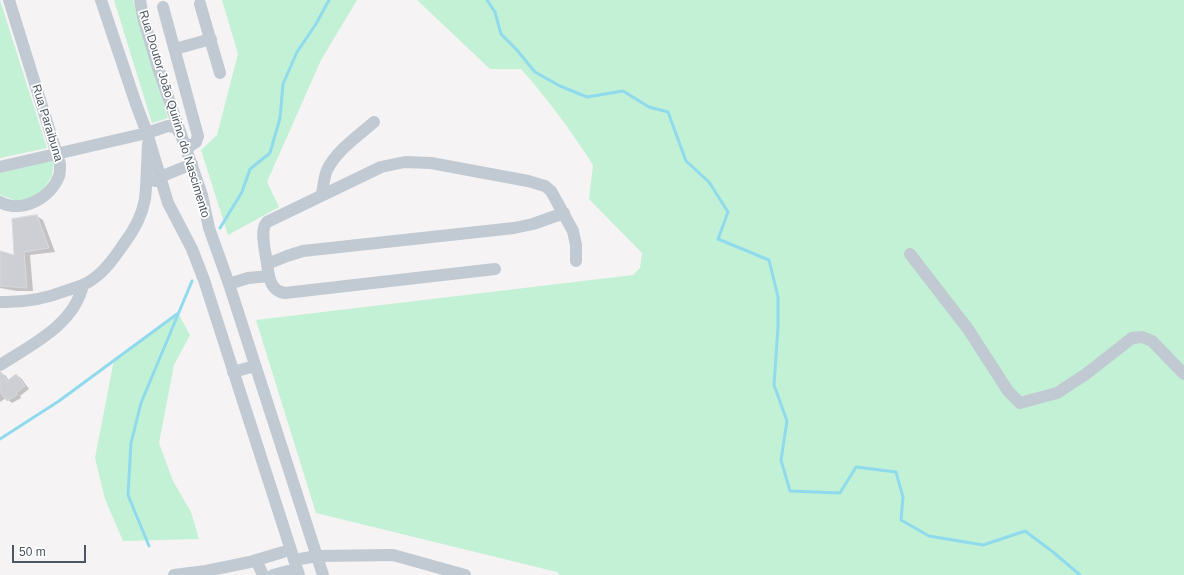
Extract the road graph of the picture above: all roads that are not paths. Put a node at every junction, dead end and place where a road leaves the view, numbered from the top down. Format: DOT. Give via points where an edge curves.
graph roads {
  1 [pos="9,0"];
  2 [pos="101,0"];
  3 [pos="140,0"];
  4 [pos="200,4"];
  5 [pos="163,7"];
  6 [pos="211,39"];
  7 [pos="175,49"];
  8 [pos="220,73"];
  9 [pos="374,122"];
  10 [pos="181,134"];
  11 [pos="148,136"];
  12 [pos="187,148"];
  13 [pos="57,154"];
  14 [pos="192,164"];
  15 [pos="0,167"];
  16 [pos="160,177"];
  17 [pos="322,195"];
  18 [pos="145,199"];
  19 [pos="0,202"];
  20 [pos="564,213"];
  21 [pos="910,254"];
  22 [pos="576,261"];
  23 [pos="495,269"];
  24 [pos="268,270"];
  25 [pos="229,284"];
  26 [pos="83,286"];
  27 [pos="0,302"];
  28 [pos="0,365"];
  29 [pos="255,366"];
  30 [pos="234,372"];
  31 [pos="1184,374"];
  32 [pos="283,552"];
  33 [pos="317,556"];
  34 [pos="256,560"];
  35 [pos="294,560"];
  36 [pos="294,573"];
  37 [pos="174,575"];
  38 [pos="263,575"];
  39 [pos="273,575"];
  40 [pos="323,575"];
  41 [pos="465,575"];
  1 -- 13 [label="street, Rua Paraibuna"];
  2 -- 11 [label="street"];
  3 -- 10 [label="street, Rua Doutor João Quirino do Nascimento" via="156,60"];
  4 -- 6 [label="street"];
  5 -- 7 [label="street"];
  6 -- 7 [label="street"];
  6 -- 8 [label="street"];
  7 -- 12 [label="street" via="198,136 196,142"];
  9 -- 17 [label="street" via="333,161 327,171"];
  10 -- 11 [label="street" via="175,127 168,126"];
  10 -- 12 [label="street, Rua Doutor João Quirino do Nascimento"];
  11 -- 13 [label="street"];
  11 -- 16 [label="street"];
  11 -- 18 [label="street"];
  12 -- 14 [label="street, Rua Doutor João Quirino do Nascimento"];
  13 -- 15 [label="street"];
  13 -- 19 [label="street, Rua Paraibuna" via="60,164 59,176 43,198 18,206 4,205"];
  14 -- 16 [label="street"];
  14 -- 25 [label="street, Rua Doutor João Quirino do Nascimento" via="209,228"];
  16 -- 18 [label="street" via="152,184"];
  16 -- 30 [label="street" via="168,203 192,249 204,280"];
  17 -- 20 [label="street" via="381,167 405,162 431,163 545,186 551,191"];
  17 -- 24 [label="street" via="264,225"];
  18 -- 26 [label="street" via="130,236 102,271"];
  20 -- 22 [label="street" via="573,231"];
  20 -- 24 [label="street" via="514,228 303,251 287,256"];
  21 -- 31 [label="street" via="968,329 1008,391 1020,403 1057,392 1086,374 1132,338 1142,337 1152,341"];
  23 -- 24 [label="street" via="284,293 273,288"];
  24 -- 25 [label="street"];
  25 -- 29 [label="street, Rua Doutor João Quirino do Nascimento"];
  26 -- 27 [label="street" via="44,299 15,303"];
  26 -- 28 [label="street" via="69,315 51,332"];
  29 -- 30 [label="street"];
  29 -- 33 [label="street, Rua Doutor João Quirino do Nascimento"];
  30 -- 35 [label="street"];
  32 -- 34 [label="street"];
  33 -- 35 [label="street"];
  33 -- 40 [label="street, Rua Doutor João Quirino do Nascimento"];
  33 -- 41 [label="street" via="393,555"];
  34 -- 37 [label="street"];
  34 -- 38 [label="street"];
  35 -- 36 [label="street"];
  36 -- 39 [label="street"];
}
